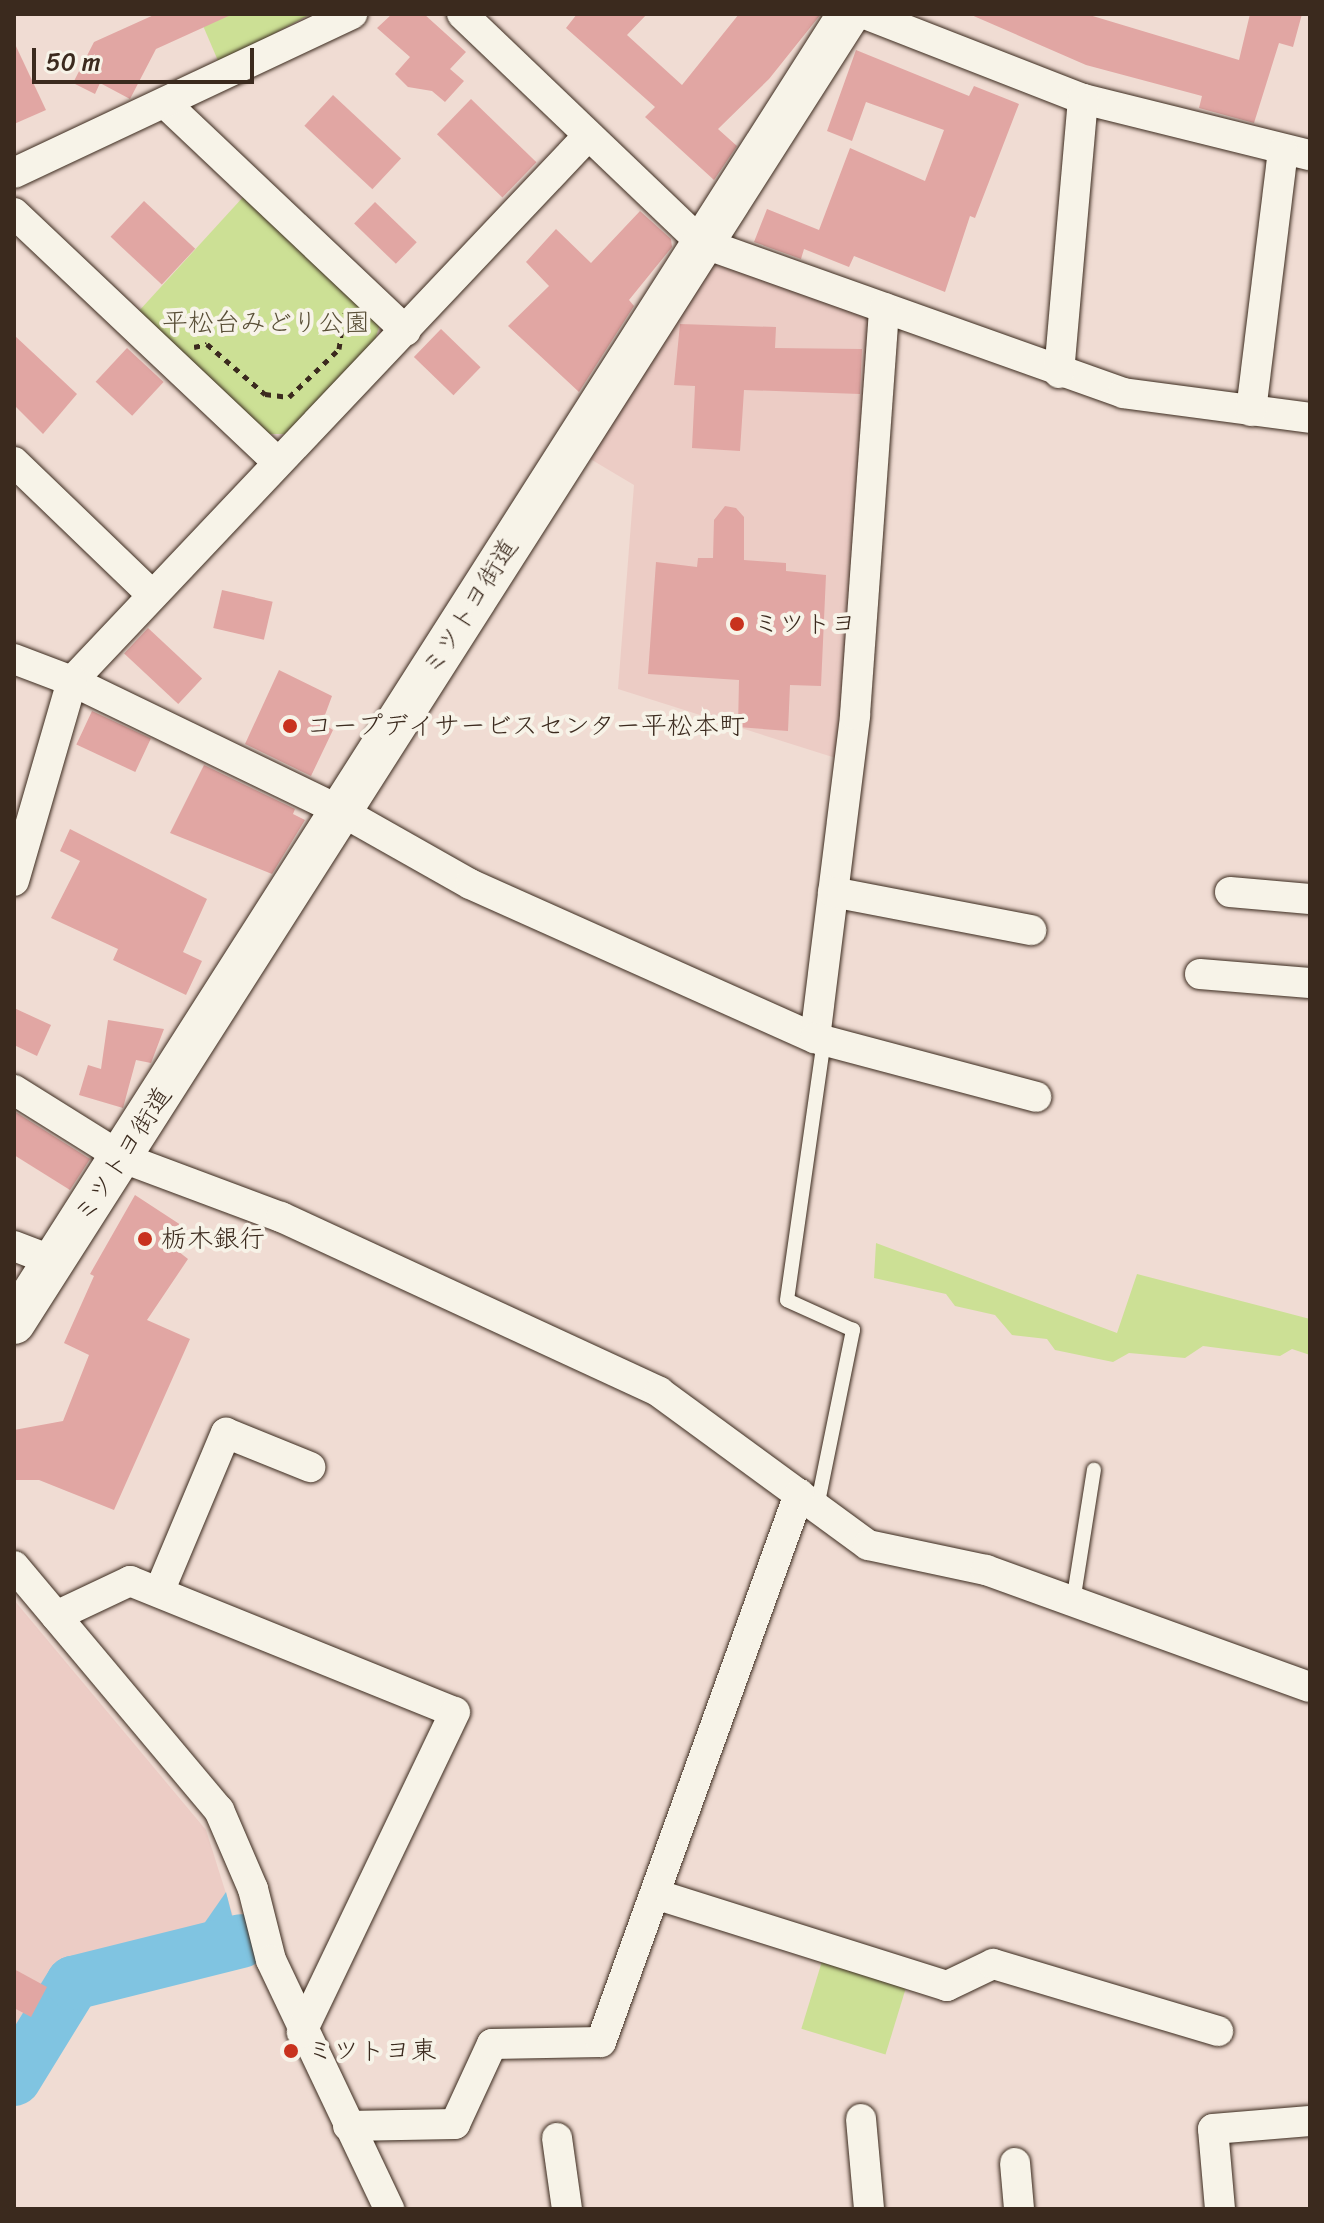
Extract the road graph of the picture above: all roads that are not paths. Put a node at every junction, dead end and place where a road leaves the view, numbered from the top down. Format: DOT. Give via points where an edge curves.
graph roads {
  1 [pos="352,14"];
  2 [pos="462,14"];
  3 [pos="849,14"];
  4 [pos="865,14"];
  5 [pos="1083,99"];
  6 [pos="166,104"];
  7 [pos="586,138"];
  8 [pos="1296,153"];
  9 [pos="14,173"];
  10 [pos="14,213"];
  11 [pos="702,243"];
  12 [pos="884,308"];
  13 [pos="406,331"];
  14 [pos="1059,373"];
  15 [pos="1251,411"];
  16 [pos="1310,418"];
  17 [pos="14,462"];
  18 [pos="277,462"];
  19 [pos="151,594"];
  20 [pos="14,659"];
  21 [pos="72,681"];
  22 [pos="341,811"];
  23 [pos="14,881"];
  24 [pos="833,892"];
  25 [pos="1230,892"];
  26 [pos="1310,899"];
  27 [pos="1031,930"];
  28 [pos="1200,974"];
  29 [pos="1310,983"];
  30 [pos="819,1039"];
  31 [pos="14,1090"];
  32 [pos="1036,1097"];
  33 [pos="123,1158"];
  34 [pos="14,1246"];
  35 [pos="53,1261"];
  36 [pos="14,1323"];
  37 [pos="310,1467"];
  38 [pos="1094,1470"];
  39 [pos="808,1501"];
  40 [pos="14,1566"];
  41 [pos="159,1592"];
  42 [pos="1073,1602"];
  43 [pos="56,1616"];
  44 [pos="1310,1687"];
  45 [pos="655,1894"];
  46 [pos="1218,2031"];
  47 [pos="302,2032"];
  48 [pos="861,2119"];
  49 [pos="1310,2121"];
  50 [pos="348,2126"];
  51 [pos="557,2138"];
  52 [pos="1015,2163"];
  53 [pos="389,2209"];
  54 [pos="567,2209"];
  55 [pos="869,2209"];
  56 [pos="1019,2209"];
  57 [pos="1220,2209"];
  1 -- 6 [label="street"];
  2 -- 7 [label="street"];
  3 -- 11 [label="street, ミツトヨ街道"];
  4 -- 5 [label="street"];
  5 -- 8 [label="street"];
  5 -- 14 [label="street"];
  6 -- 9 [label="street"];
  6 -- 13 [label="street"];
  7 -- 11 [label="street"];
  7 -- 13 [label="street"];
  8 -- 15 [label="street"];
  10 -- 18 [label="street"];
  11 -- 12 [label="street"];
  11 -- 22 [label="street, ミツトヨ街道"];
  12 -- 14 [label="street"];
  12 -- 24 [label="street" via="855,715"];
  13 -- 18 [label="street"];
  14 -- 15 [label="street" via="1123,393"];
  15 -- 16 [label="street"];
  17 -- 19 [label="street"];
  18 -- 19 [label="street"];
  19 -- 21 [label="street"];
  20 -- 21 [label="street"];
  21 -- 22 [label="street"];
  21 -- 23 [label="street"];
  22 -- 30 [label="street" via="470,884"];
  22 -- 33 [label="street, ミツトヨ街道"];
  24 -- 27 [label="street"];
  24 -- 30 [label="street"];
  25 -- 26 [label="street"];
  28 -- 29 [label="street"];
  30 -- 32 [label="street"];
  30 -- 39 [label="lane" via="787,1300 853,1330"];
  31 -- 33 [label="street"];
  33 -- 35 [label="street, ミツトヨ街道"];
  33 -- 39 [label="street" via="281,1217 659,1392"];
  34 -- 35 [label="street"];
  35 -- 36 [label="street, ミツトヨ街道"];
  37 -- 41 [label="street" via="226,1433"];
  38 -- 42 [label="lane"];
  39 -- 42 [label="street" via="868,1545 986,1570"];
  39 -- 45 [label="street"];
  40 -- 43 [label="street"];
  41 -- 43 [label="street" via="130,1581"];
  41 -- 47 [label="street" via="455,1712"];
  42 -- 44 [label="street"];
  43 -- 47 [label="street" via="219,1810"];
  45 -- 46 [label="street" via="947,1986 993,1964"];
  45 -- 50 [label="street" via="601,2042 492,2044 455,2124"];
  47 -- 50 [label="street"];
  48 -- 55 [label="street"];
  49 -- 57 [label="street" via="1213,2129"];
  50 -- 53 [label="street"];
  51 -- 54 [label="street"];
  52 -- 56 [label="street"];
}
